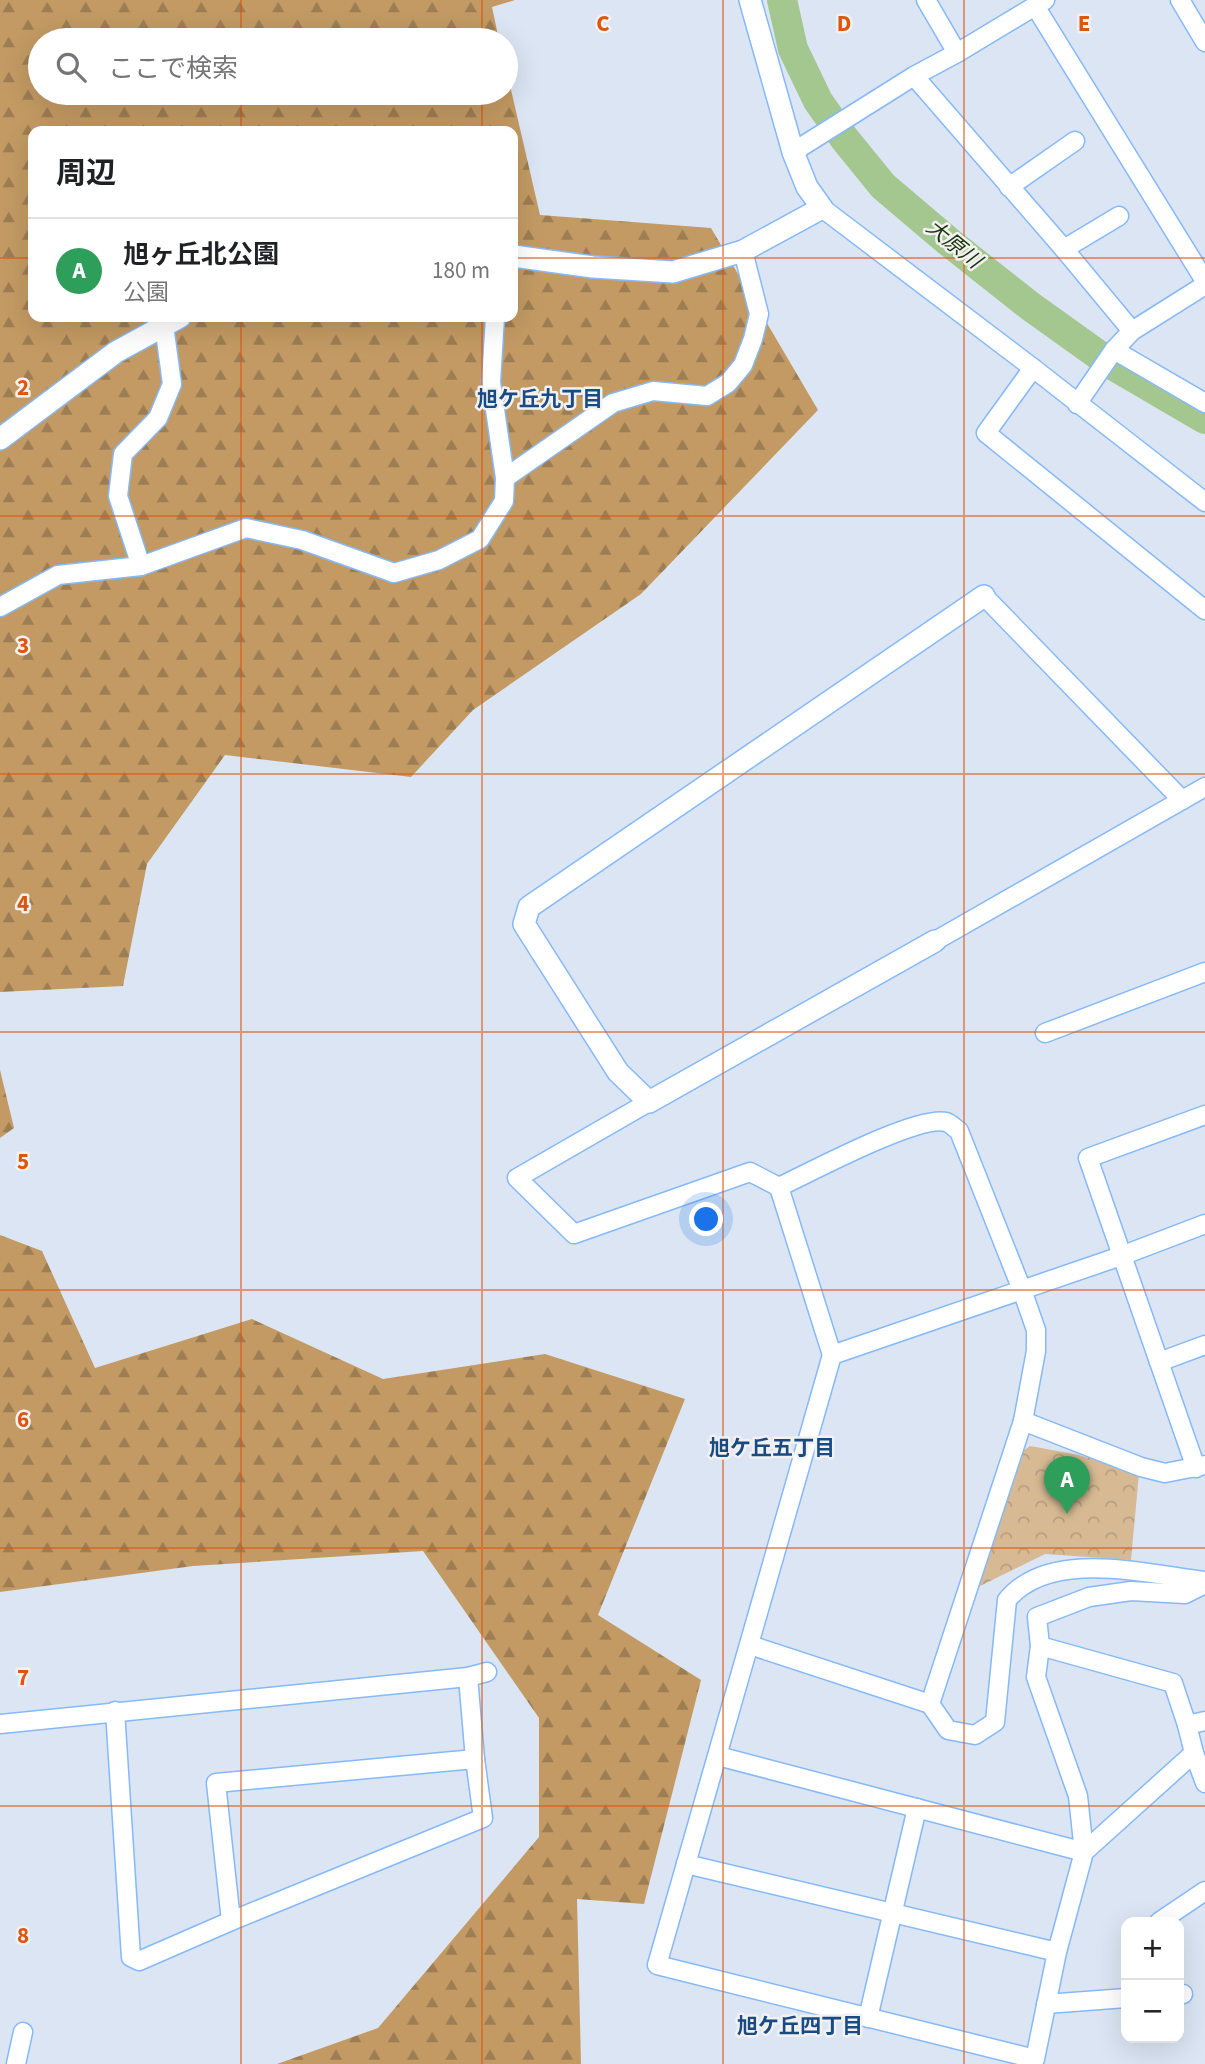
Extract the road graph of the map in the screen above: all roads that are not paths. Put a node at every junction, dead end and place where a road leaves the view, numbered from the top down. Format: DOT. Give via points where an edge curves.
graph roads {
  1 [pos="750,0"];
  2 [pos="926,0"];
  3 [pos="1180,0"];
  4 [pos="1040,3"];
  5 [pos="1205,42"];
  6 [pos="957,53"];
  7 [pos="914,76"];
  8 [pos="1075,141"];
  9 [pos="793,152"];
  10 [pos="1009,187"];
  11 [pos="822,208"];
  12 [pos="1119,216"];
  13 [pos="1064,249"];
  14 [pos="743,251"];
  15 [pos="518,257"];
  16 [pos="1205,283"];
  17 [pos="170,322"];
  18 [pos="172,322"];
  19 [pos="495,322"];
  20 [pos="1132,331"];
  21 [pos="1114,350"];
  22 [pos="1033,368"];
  23 [pos="1205,403"];
  24 [pos="1077,404"];
  25 [pos="0,439"];
  26 [pos="505,478"];
  27 [pos="1205,502"];
  28 [pos="141,566"];
  29 [pos="984,596"];
  30 [pos="0,607"];
  31 [pos="1205,610"];
  32 [pos="1205,787"];
  33 [pos="1182,800"];
  34 [pos="935,941"];
  35 [pos="1205,972"];
  36 [pos="1045,1033"];
  37 [pos="649,1102"];
  38 [pos="1205,1115"];
  39 [pos="779,1187"];
  40 [pos="1205,1224"];
  41 [pos="1121,1256"];
  42 [pos="1022,1290"];
  43 [pos="1205,1345"];
  44 [pos="832,1355"];
  45 [pos="1159,1362"];
  46 [pos="1023,1421"];
  47 [pos="1201,1466"];
  48 [pos="1205,1583"];
  49 [pos="750,1646"];
  50 [pos="1040,1646"];
  51 [pos="487,1672"];
  52 [pos="468,1677"];
  53 [pos="930,1704"];
  54 [pos="115,1711"];
  55 [pos="1205,1721"];
  56 [pos="0,1724"];
  57 [pos="1187,1725"];
  58 [pos="1194,1753"];
  59 [pos="718,1756"];
  60 [pos="475,1759"];
  61 [pos="1204,1778"];
  62 [pos="917,1808"];
  63 [pos="1084,1852"];
  64 [pos="687,1864"];
  65 [pos="1205,1891"];
  66 [pos="893,1913"];
  67 [pos="1166,1917"];
  68 [pos="231,1921"];
  69 [pos="1057,1952"];
  70 [pos="1121,1998"];
  71 [pos="1046,2004"];
  72 [pos="868,2018"];
  73 [pos="23,2032"];
  74 [pos="16,2064"];
  1 -- 9 [label="street"];
  2 -- 6 [label="street"];
  3 -- 5 [label="street"];
  4 -- 6 [label="street"];
  4 -- 16 [label="street"];
  6 -- 7 [label="street"];
  7 -- 9 [label="street"];
  7 -- 10 [label="street"];
  8 -- 10 [label="street"];
  9 -- 11 [label="street" via="807,187"];
  10 -- 13 [label="street"];
  11 -- 14 [label="street"];
  11 -- 22 [label="street"];
  12 -- 13 [label="street"];
  13 -- 20 [label="street"];
  14 -- 15 [label="street" via="673,272"];
  14 -- 26 [label="street" via="759,314 743,365 728,383 707,396 653,391 613,403"];
  16 -- 20 [label="street"];
  17 -- 25 [label="street" via="107,359"];
  18 -- 28 [label="street" via="173,384 158,418 123,454 118,496"];
  19 -- 26 [label="street" via="491,382"];
  20 -- 21 [label="street"];
  21 -- 23 [label="street"];
  21 -- 24 [label="street"];
  22 -- 24 [label="street"];
  22 -- 31 [label="street" via="986,433"];
  24 -- 27 [label="street"];
  26 -- 28 [label="street" via="504,501 480,539 439,560 394,573 302,540 246,528"];
  28 -- 30 [label="street" via="58,575"];
  29 -- 33 [label="street"];
  29 -- 37 [label="street" via="529,907 524,924 618,1072"];
  32 -- 33 [label="street"];
  33 -- 34 [label="street"];
  34 -- 37 [label="street"];
  35 -- 36 [label="street"];
  37 -- 39 [label="street" via="517,1178 574,1234 750,1172"];
  38 -- 41 [label="street" via="1088,1158"];
  39 -- 42 [label="street" via="923,1123 947,1122 959,1131"];
  39 -- 44 [label="street"];
  40 -- 41 [label="street"];
  41 -- 42 [label="street"];
  41 -- 45 [label="street"];
  42 -- 44 [label="street"];
  42 -- 46 [label="street" via="1036,1340"];
  43 -- 45 [label="street"];
  44 -- 49 [label="street"];
  45 -- 47 [label="street"];
  46 -- 47 [label="street" via="1141,1467 1166,1473"];
  46 -- 53 [label="street"];
  48 -- 50 [label="street" via="1185,1594 1131,1591 1089,1597 1037,1617"];
  48 -- 53 [label="street" via="1091,1567 1046,1573 1016,1589 1007,1600 995,1722 975,1735 948,1730"];
  49 -- 53 [label="street"];
  49 -- 59 [label="street"];
  50 -- 57 [label="street" via="1173,1683"];
  50 -- 63 [label="street" via="1036,1677 1078,1796"];
  51 -- 52 [label="street"];
  52 -- 54 [label="street"];
  52 -- 60 [label="street"];
  54 -- 56 [label="street"];
  54 -- 68 [label="street" via="131,1957 139,1961"];
  55 -- 57 [label="street"];
  57 -- 58 [label="street"];
  58 -- 61 [label="street"];
  58 -- 63 [label="street"];
  59 -- 62 [label="street"];
  59 -- 64 [label="street"];
  60 -- 68 [label="street" via="483,1818"];
  60 -- 68 [label="street" via="216,1783"];
  62 -- 63 [label="street"];
  62 -- 66 [label="street"];
  63 -- 69 [label="street"];
  64 -- 66 [label="street"];
  64 -- 72 [label="street" via="657,1965"];
  65 -- 67 [label="street"];
  66 -- 69 [label="street"];
  66 -- 72 [label="street"];
  69 -- 71 [label="street"];
  70 -- 71 [label="street"];
  71 -- 72 [label="street" via="1035,2059"];
  73 -- 74 [label="street"];
}
